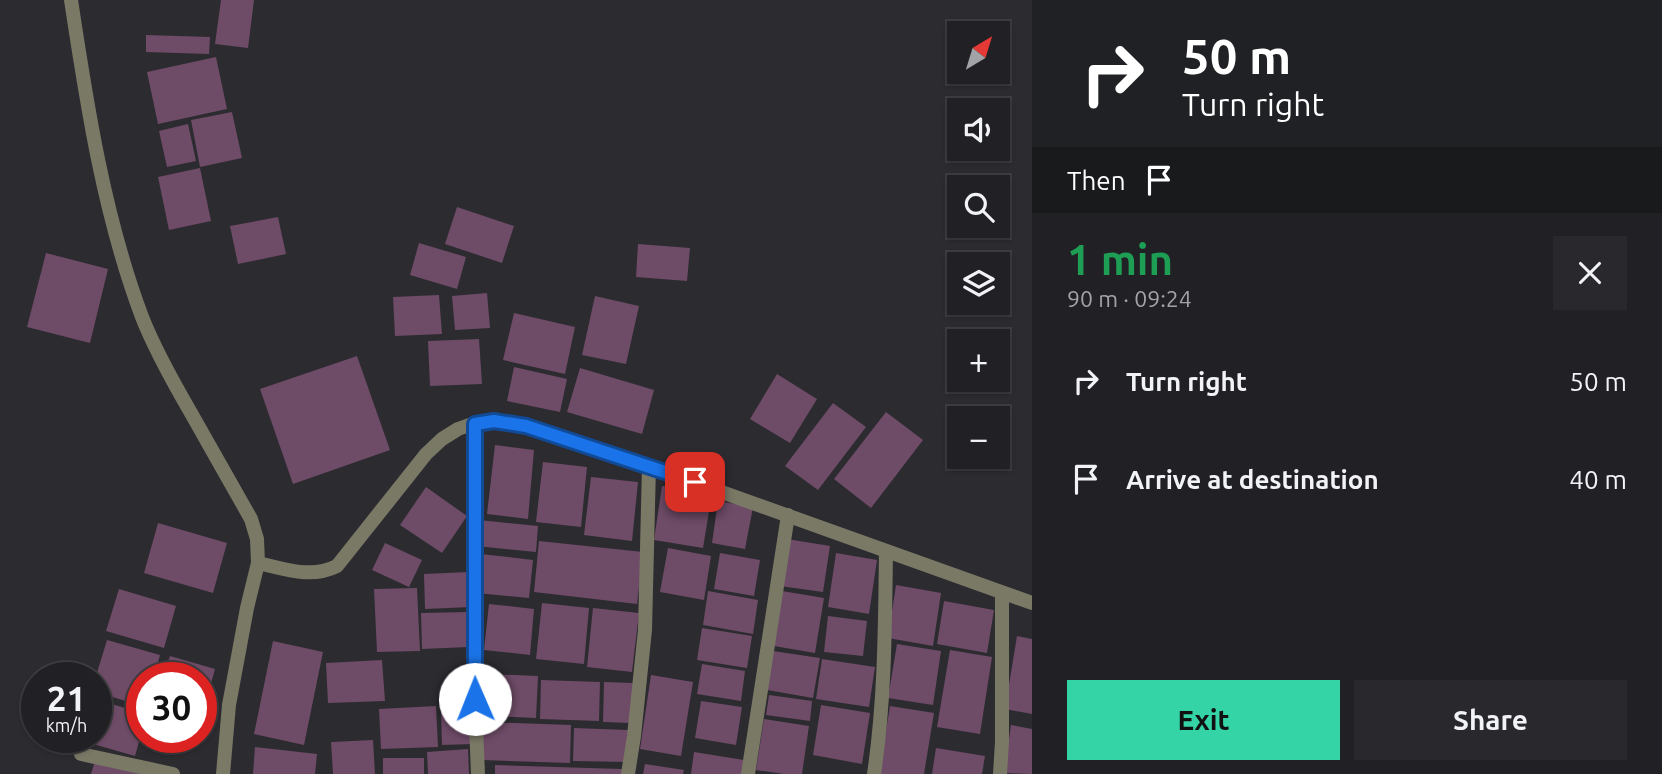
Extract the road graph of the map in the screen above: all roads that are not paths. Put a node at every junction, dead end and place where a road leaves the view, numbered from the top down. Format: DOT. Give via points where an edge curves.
graph roads {
  1 [pos="71,0"];
  2 [pos="475,424"];
  3 [pos="649,466"];
  4 [pos="788,515"];
  5 [pos="886,551"];
  6 [pos="258,563"];
  7 [pos="1003,594"];
  8 [pos="1032,603"];
  9 [pos="81,754"];
  10 [pos="173,774"];
  11 [pos="223,774"];
  12 [pos="478,774"];
  13 [pos="628,774"];
  14 [pos="748,774"];
  15 [pos="874,774"];
  16 [pos="1000,774"];
  1 -- 6 [label="street" via="94,137 128,278 171,377 251,519"];
  2 -- 3 [label="street" via="494,421 526,426"];
  2 -- 6 [label="street" via="458,429 426,454 337,566 302,573"];
  2 -- 12 [label="street"];
  3 -- 4 [label="street"];
  3 -- 13 [label="street" via="645,630"];
  4 -- 5 [label="street"];
  4 -- 14 [label="street"];
  5 -- 7 [label="street"];
  5 -- 15 [label="street" via="885,648"];
  6 -- 11 [label="street" via="229,705"];
  7 -- 8 [label="street"];
  7 -- 16 [label="street"];
  9 -- 10 [label="street"];
}
